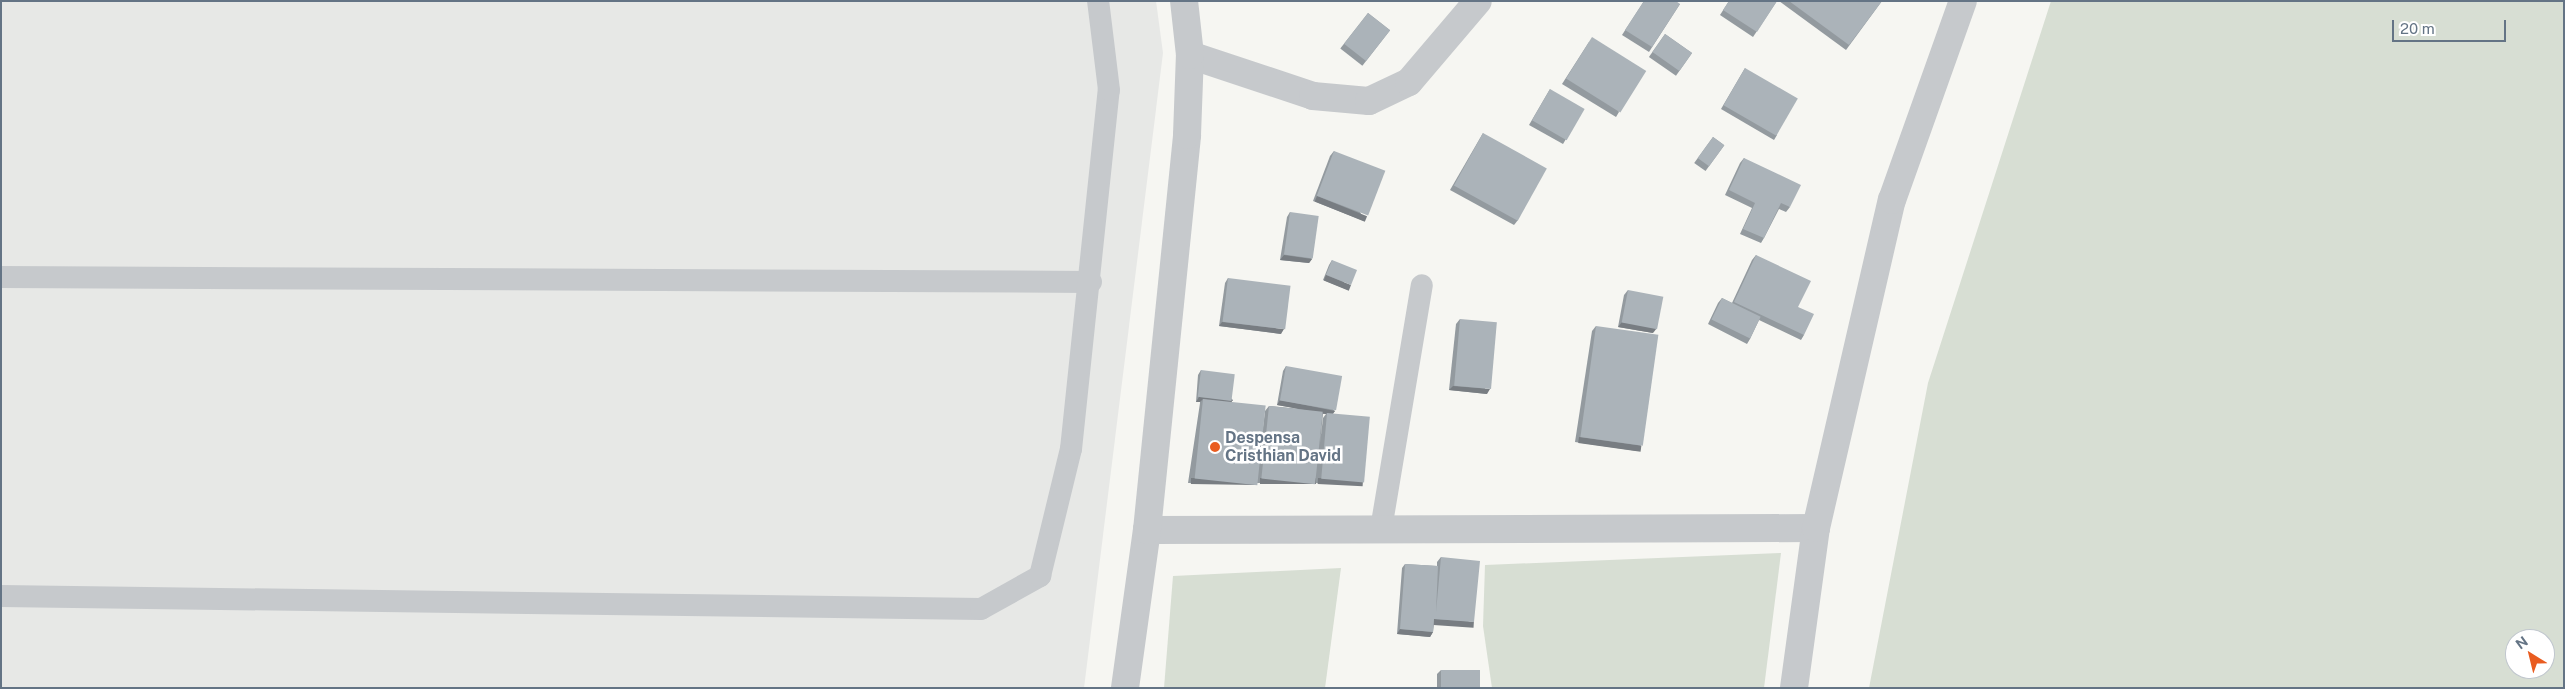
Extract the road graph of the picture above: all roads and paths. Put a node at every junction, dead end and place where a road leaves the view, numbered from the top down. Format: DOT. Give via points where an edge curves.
graph roads {
  1 [pos="1098,1"];
  2 [pos="1184,1"];
  3 [pos="1478,1"];
  4 [pos="1963,1"];
  5 [pos="1190,55"];
  6 [pos="1,277"];
  7 [pos="1091,282"];
  8 [pos="1422,285"];
  9 [pos="1816,528"];
  10 [pos="1381,529"];
  11 [pos="1147,530"];
  12 [pos="1,596"];
  13 [pos="1125,688"];
  14 [pos="1794,688"];
  1 -- 7 [label="lane" via="1109,90"];
  2 -- 5 [label="street"];
  3 -- 5 [label="street" via="1409,82 1369,101 1313,96"];
  4 -- 9 [label="street" via="1892,200"];
  5 -- 11 [label="street" via="1187,135"];
  6 -- 7 [label="lane"];
  7 -- 12 [label="lane" via="1071,449 1040,576 981,609"];
  8 -- 10 [label="lane"];
  9 -- 10 [label="street"];
  9 -- 14 [label="street"];
  10 -- 11 [label="street"];
  11 -- 13 [label="street"];
}
